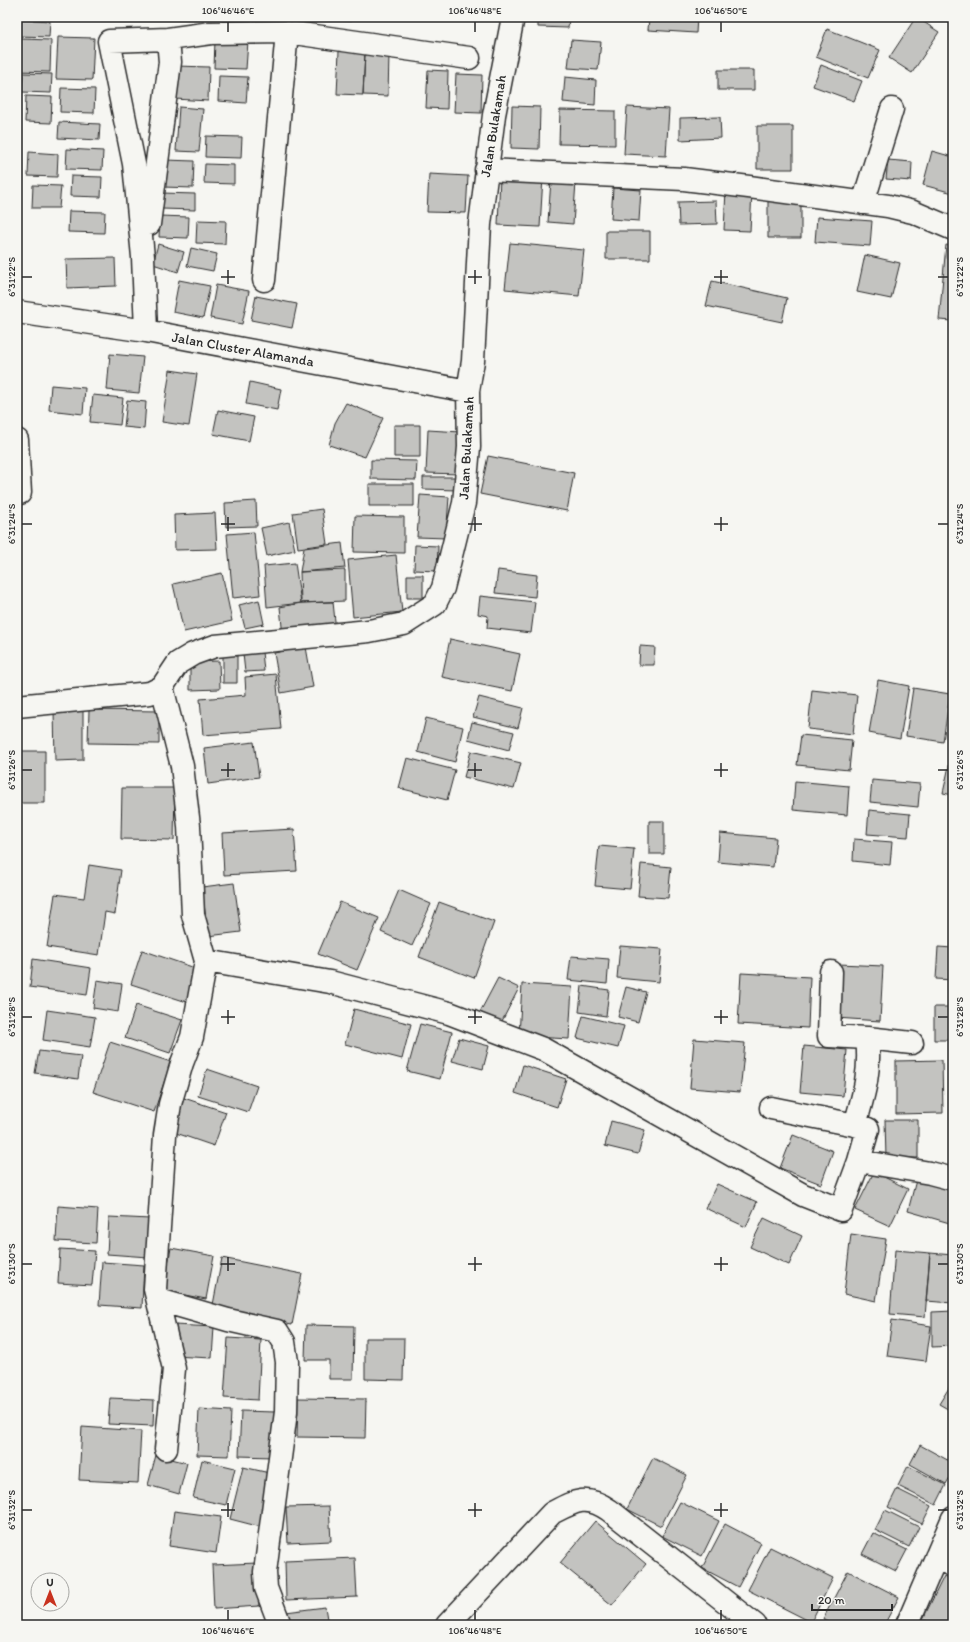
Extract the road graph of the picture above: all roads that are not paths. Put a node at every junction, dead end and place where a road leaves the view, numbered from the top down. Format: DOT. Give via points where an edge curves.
graph roads {
  1 [pos="513,17"];
  2 [pos="287,32"];
  3 [pos="168,39"];
  4 [pos="469,58"];
  5 [pos="892,109"];
  6 [pos="486,170"];
  7 [pos="863,203"];
  8 [pos="953,229"];
  9 [pos="142,271"];
  10 [pos="264,280"];
  11 [pos="17,312"];
  12 [pos="146,331"];
  13 [pos="468,391"];
  14 [pos="17,440"];
  15 [pos="20,493"];
  16 [pos="162,688"];
  17 [pos="17,706"];
  18 [pos="206,961"];
  19 [pos="831,972"];
  20 [pos="867,1038"];
  21 [pos="912,1043"];
  22 [pos="771,1108"];
  23 [pos="855,1125"];
  24 [pos="859,1161"];
  25 [pos="953,1179"];
  26 [pos="159,1300"];
  27 [pos="166,1449"];
  28 [pos="953,1518"];
  29 [pos="944,1562"];
  30 [pos="753,1624"];
  31 [pos="280,1625"];
  32 [pos="447,1625"];
  33 [pos="907,1625"];
  1 -- 6 [label="street, Jalan Bulakamah" via="503,62"];
  2 -- 3 [label="street" via="211,33"];
  2 -- 4 [label="street"];
  2 -- 10 [label="street"];
  3 -- 9 [label="street" via="170,62"];
  3 -- 9 [label="street" via="109,42 134,164 143,257"];
  5 -- 7 [label="street"];
  6 -- 7 [label="street" via="684,179"];
  6 -- 13 [label="street, Jalan Bulakamah" via="473,361"];
  7 -- 8 [label="street" via="913,212"];
  9 -- 12 [label="street"];
  11 -- 12 [label="street, Jalan Cluster Alamanda"];
  12 -- 13 [label="street, Jalan Cluster Alamanda"];
  13 -- 16 [label="street, Jalan Bulakamah" via="469,447 464,503 443,588 435,604 404,624 369,631 215,646 178,663"];
  14 -- 15 [label="street"];
  16 -- 17 [label="street" via="150,693"];
  16 -- 18 [label="street" via="182,766 189,826 193,915"];
  18 -- 24 [label="street" via="330,982 449,1013 543,1049 803,1195 840,1210"];
  18 -- 26 [label="street" via="192,1037 170,1104 165,1134 155,1289"];
  19 -- 20 [label="street" via="828,1036"];
  20 -- 21 [label="street"];
  20 -- 23 [label="street" via="868,1077"];
  22 -- 23 [label="street"];
  23 -- 24 [label="street" via="868,1129"];
  24 -- 25 [label="street"];
  26 -- 27 [label="street" via="174,1369"];
  26 -- 31 [label="street" via="277,1331 284,1342 287,1362 286,1412 265,1572 266,1588"];
  28 -- 29 [label="street"];
  29 -- 33 [label="street"];
  30 -- 32 [label="street" via="609,1510 598,1502 587,1500 574,1502 552,1513"];
}
